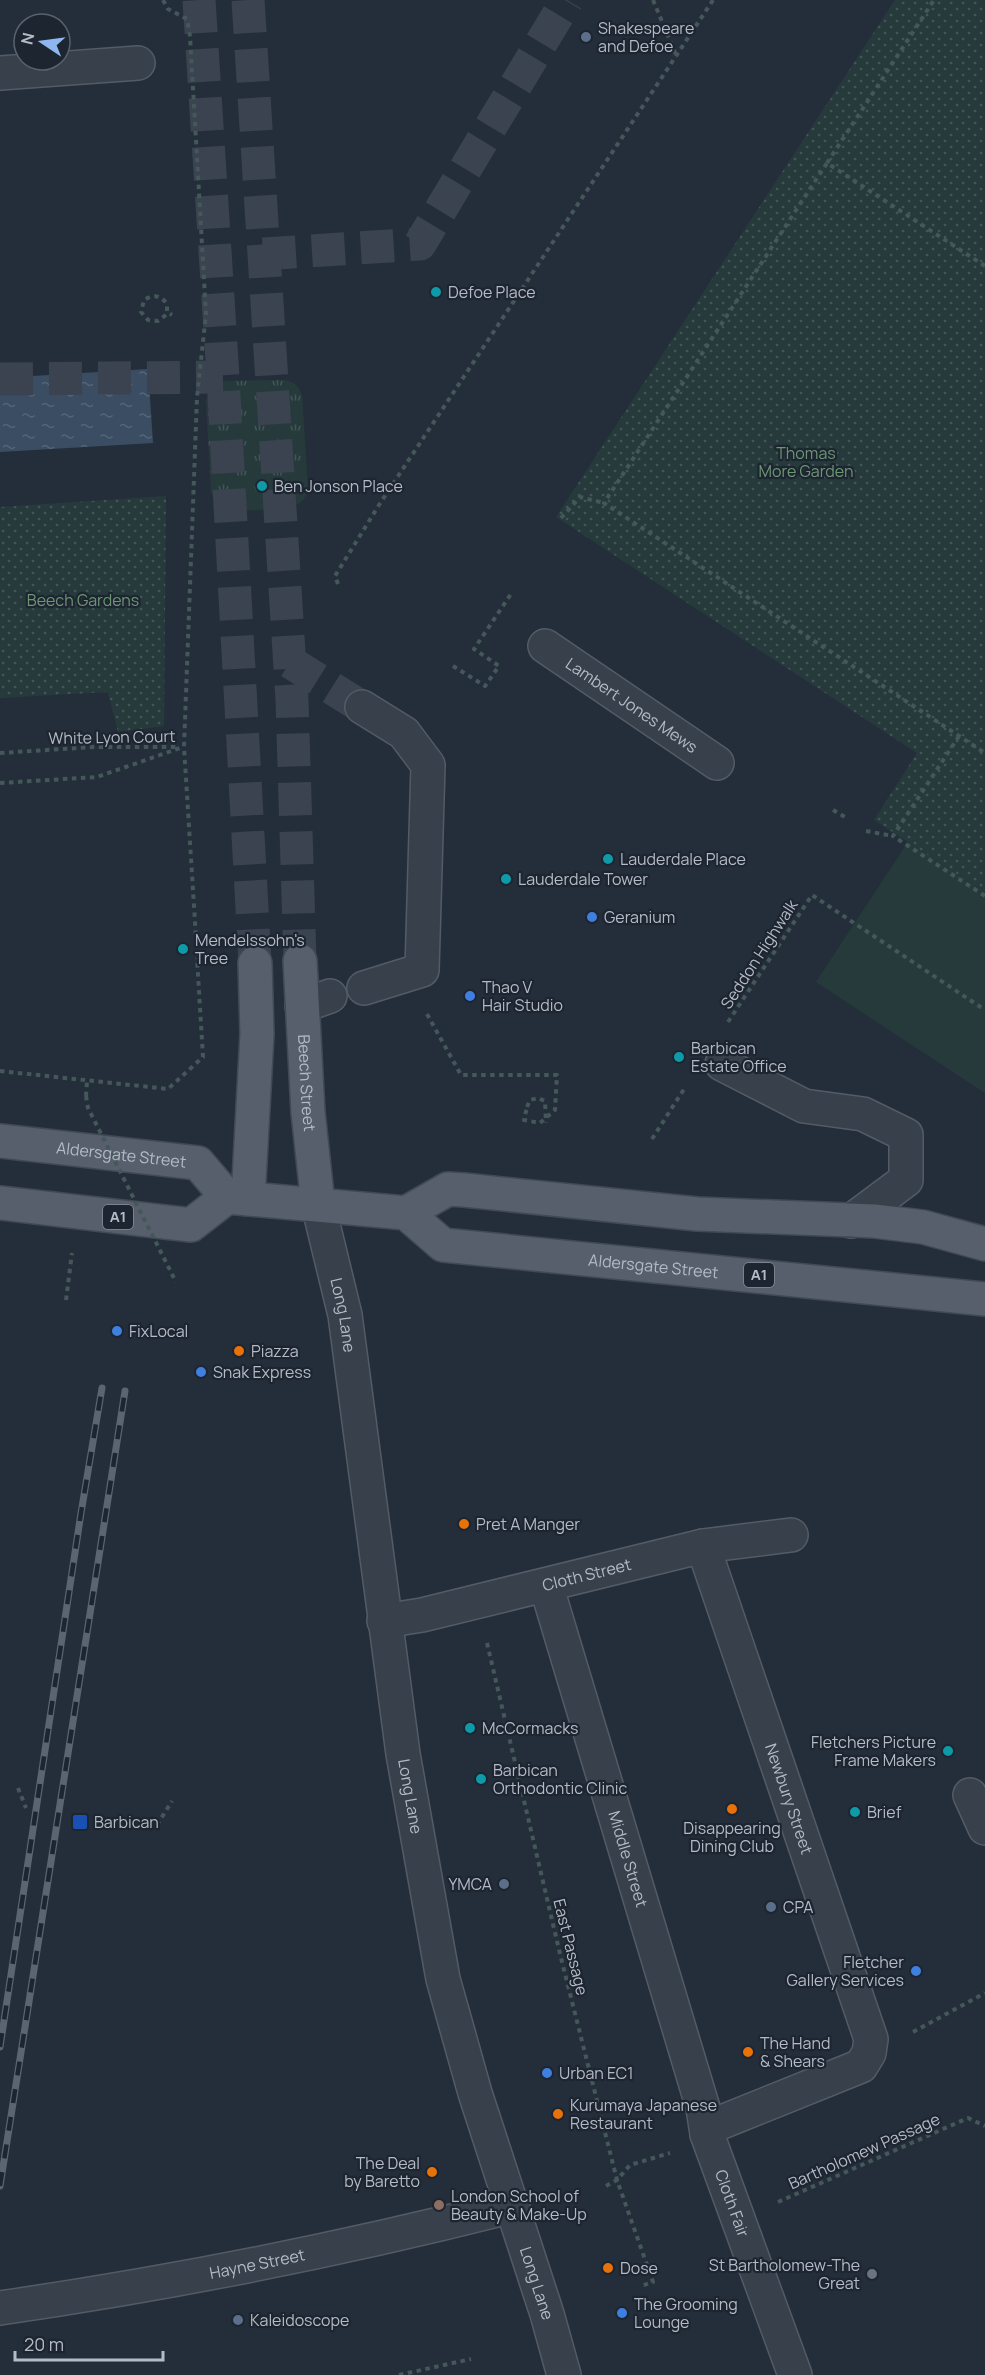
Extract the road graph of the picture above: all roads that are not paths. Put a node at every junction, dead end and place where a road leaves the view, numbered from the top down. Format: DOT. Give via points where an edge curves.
graph roads {
  1 [pos="138,63"];
  2 [pos="72,68"];
  3 [pos="545,646"];
  4 [pos="362,707"];
  5 [pos="717,763"];
  6 [pos="300,961"];
  7 [pos="255,963"];
  8 [pos="364,988"];
  9 [pos="722,1064"];
  10 [pos="0,1141"];
  11 [pos="237,1198"];
  12 [pos="0,1203"];
  13 [pos="318,1204"];
  14 [pos="406,1213"];
  15 [pos="850,1221"];
  16 [pos="985,1244"];
  17 [pos="985,1299"];
  18 [pos="790,1535"];
  19 [pos="703,1546"];
  20 [pos="546,1585"];
  21 [pos="384,1621"];
  22 [pos="970,1795"];
  23 [pos="985,1828"];
  24 [pos="707,2134"];
  25 [pos="513,2206"];
  26 [pos="0,2308"];
  27 [pos="564,2375"];
  28 [pos="795,2375"];
  1 -- 2 [label="street"];
  3 -- 5 [label="street, Lambert Jones Mews"];
  4 -- 8 [label="street" via="404,733 428,765 422,970"];
  6 -- 13 [label="main road, Beech Street" via="316,1001 308,1112"];
  7 -- 11 [label="main road" via="257,1034"];
  9 -- 15 [label="street" via="804,1106 862,1114 906,1134 906,1180"];
  10 -- 11 [label="main road, Aldersgate Street" via="198,1163"];
  11 -- 12 [label="main road, A1" via="191,1225"];
  11 -- 13 [label="main road"];
  13 -- 14 [label="main road"];
  13 -- 21 [label="street, Long Lane" via="345,1315"];
  14 -- 15 [label="main road" via="448,1189 697,1214"];
  14 -- 17 [label="main road, Aldersgate Street / A1" via="443,1245"];
  15 -- 16 [label="main road" via="923,1227"];
  18 -- 19 [label="street, Cloth Street"];
  19 -- 20 [label="street, Cloth Street"];
  19 -- 24 [label="street, Newbury Street" via="871,2039 861,2066 717,2124"];
  20 -- 21 [label="street, Cloth Street"];
  20 -- 24 [label="street, Middle Street" via="703,2108"];
  21 -- 25 [label="street, Long Lane" via="402,1754 443,1980"];
  22 -- 23 [label="street"];
  24 -- 28 [label="street, Cloth Fair"];
  25 -- 26 [label="street, Hayne Street" via="203,2275"];
  25 -- 27 [label="street, Long Lane"];
}
